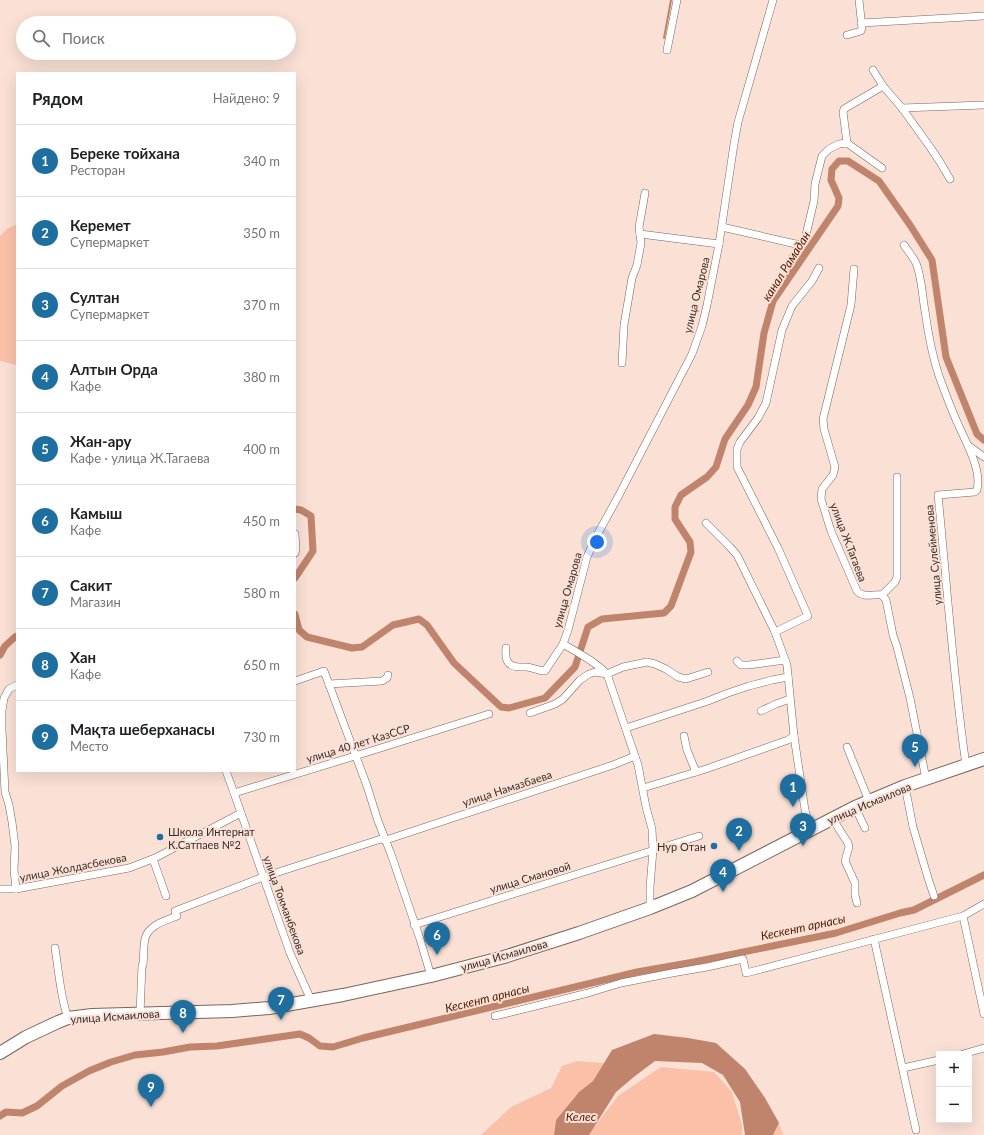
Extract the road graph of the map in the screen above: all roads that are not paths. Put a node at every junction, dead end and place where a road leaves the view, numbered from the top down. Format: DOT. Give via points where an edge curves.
graph roads {
  1 [pos="677,0"];
  2 [pos="773,0"];
  3 [pos="860,0"];
  4 [pos="984,16"];
  5 [pos="861,22"];
  6 [pos="847,35"];
  7 [pos="667,50"];
  8 [pos="873,70"];
  9 [pos="883,86"];
  10 [pos="984,105"];
  11 [pos="902,108"];
  12 [pos="847,143"];
  13 [pos="882,168"];
  14 [pos="950,179"];
  15 [pos="645,193"];
  16 [pos="722,227"];
  17 [pos="640,234"];
  18 [pos="719,244"];
  19 [pos="800,245"];
  20 [pos="904,245"];
  21 [pos="790,262"];
  22 [pos="819,268"];
  23 [pos="854,269"];
  24 [pos="622,363"];
  25 [pos="969,446"];
  26 [pos="984,457"];
  27 [pos="981,476"];
  28 [pos="897,477"];
  29 [pos="706,523"];
  30 [pos="882,595"];
  31 [pos="774,632"];
  32 [pos="563,644"];
  33 [pos="506,648"];
  34 [pos="785,660"];
  35 [pos="737,661"];
  36 [pos="708,672"];
  37 [pos="607,674"];
  38 [pos="388,675"];
  39 [pos="788,677"];
  40 [pos="296,681"];
  41 [pos="329,684"];
  42 [pos="16,686"];
  43 [pos="790,699"];
  44 [pos="761,711"];
  45 [pos="530,713"];
  46 [pos="489,714"];
  47 [pos="626,728"];
  48 [pos="684,736"];
  49 [pos="794,736"];
  50 [pos="847,747"];
  51 [pos="355,756"];
  52 [pos="635,756"];
  53 [pos="984,759"];
  54 [pos="966,765"];
  55 [pos="226,772"];
  56 [pos="696,772"];
  57 [pos="926,779"];
  58 [pos="905,786"];
  59 [pos="643,788"];
  60 [pos="234,793"];
  61 [pos="869,801"];
  62 [pos="855,807"];
  63 [pos="241,813"];
  64 [pos="832,818"];
  65 [pos="865,828"];
  66 [pos="810,829"];
  67 [pos="698,836"];
  68 [pos="386,840"];
  69 [pos="653,850"];
  70 [pos="153,859"];
  71 [pos="263,877"];
  72 [pos="0,889"];
  73 [pos="16,889"];
  74 [pos="166,896"];
  75 [pos="934,896"];
  76 [pos="857,903"];
  77 [pos="984,904"];
  78 [pos="650,908"];
  79 [pos="962,916"];
  80 [pos="414,925"];
  81 [pos="874,939"];
  82 [pos="55,948"];
  83 [pos="431,976"];
  84 [pos="311,1000"];
  85 [pos="140,1014"];
  86 [pos="984,1014"];
  87 [pos="494,1016"];
  88 [pos="68,1018"];
  89 [pos="984,1048"];
  90 [pos="972,1051"];
  91 [pos="0,1054"];
  92 [pos="936,1061"];
  93 [pos="903,1068"];
  94 [pos="916,1130"];
  1 -- 7 [label="street"];
  2 -- 16 [label="street, улица Омарова" via="738,122"];
  3 -- 5 [label="street"];
  4 -- 5 [label="street"];
  5 -- 6 [label="street" via="861,31"];
  8 -- 9 [label="street"];
  9 -- 11 [label="street"];
  9 -- 12 [label="street" via="844,108"];
  10 -- 11 [label="street"];
  11 -- 14 [label="street"];
  12 -- 13 [label="street"];
  12 -- 19 [label="street" via="829,149 822,156 815,184 811,218 805,239"];
  15 -- 17 [label="street"];
  16 -- 18 [label="street, улица Омарова"];
  16 -- 19 [label="street"];
  17 -- 18 [label="street"];
  17 -- 24 [label="street" via="641,243 625,320"];
  18 -- 32 [label="street, улица Омарова" via="708,305 692,354 587,557"];
  19 -- 21 [label="street"];
  20 -- 25 [label="street, улица Сулейменова" via="916,262 920,275 930,343 940,377"];
  22 -- 31 [label="street" via="792,306 782,330 766,403 737,449 738,467 808,616"];
  23 -- 30 [label="street, улица Ж.Тагаева" via="851,305 823,420 835,467 833,475 822,489 821,499 831,531 856,591 861,595"];
  25 -- 26 [label="street"];
  25 -- 27 [label="street, улица Сулейменова"];
  27 -- 54 [label="street, улица Сулейменова" via="974,492 938,495"];
  28 -- 30 [label="street" via="897,577"];
  29 -- 31 [label="street" via="737,555"];
  30 -- 57 [label="street" via="886,600 910,698"];
  31 -- 34 [label="street"];
  32 -- 33 [label="street, улица Омарова" via="544,671 511,665 505,658"];
  32 -- 37 [label="street, улица Омарова"];
  34 -- 35 [label="street" via="749,666 741,665"];
  34 -- 39 [label="street"];
  36 -- 37 [label="street" via="686,679 678,678 666,668 647,662 623,667"];
  37 -- 45 [label="street" via="589,674 580,680 563,700"];
  37 -- 47 [label="street"];
  38 -- 41 [label="street" via="382,681"];
  39 -- 43 [label="street"];
  39 -- 47 [label="street" via="749,686"];
  40 -- 41 [label="street" via="324,670"];
  41 -- 51 [label="street"];
  42 -- 73 [label="street, улица Жолдасбекова" via="9,689 4,698 2,741 4,792 9,805 15,846"];
  43 -- 44 [label="street"];
  43 -- 49 [label="street"];
  46 -- 51 [label="street, улица 40 лет КазССР"];
  47 -- 52 [label="street"];
  48 -- 56 [label="street"];
  49 -- 56 [label="street"];
  49 -- 66 [label="street"];
  50 -- 61 [label="street"];
  51 -- 60 [label="street, улица 40 лет КазССР"];
  51 -- 68 [label="street"];
  52 -- 59 [label="street"];
  52 -- 68 [label="street, улица Намазбаева"];
  53 -- 54 [label="main road, улица Исмаилова"];
  54 -- 57 [label="main road, улица Исмаилова"];
  55 -- 60 [label="street, улица Токманбекова"];
  56 -- 59 [label="street"];
  57 -- 58 [label="main road, улица Исмаилова"];
  58 -- 61 [label="main road, улица Исмаилова"];
  58 -- 75 [label="street" via="913,827"];
  59 -- 69 [label="street" via="652,829"];
  60 -- 63 [label="street, улица Токманбекова"];
  61 -- 62 [label="main road, улица Исмаилова"];
  62 -- 64 [label="main road, улица Исмаилова"];
  62 -- 65 [label="street"];
  63 -- 70 [label="street, улица Жолдасбекова"];
  63 -- 71 [label="street, улица Токманбекова"];
  64 -- 66 [label="main road, улица Исмаилова"];
  64 -- 76 [label="street" via="848,843 845,861 855,882"];
  66 -- 78 [label="main road, улица Исмаилова" via="692,891"];
  67 -- 69 [label="street, улица Смановой"];
  68 -- 71 [label="street, улица Намазбаева" via="381,839"];
  68 -- 80 [label="street"];
  69 -- 78 [label="street"];
  69 -- 80 [label="street, улица Смановой"];
  70 -- 73 [label="street, улица Жолдасбекова" via="129,868"];
  70 -- 74 [label="street"];
  71 -- 84 [label="street, улица Токманбекова" via="290,953"];
  71 -- 85 [label="street, улица Намазбаева" via="175,911 177,916 155,925 148,932 142,965"];
  72 -- 73 [label="street, улица Жолдасбекова"];
  77 -- 79 [label="street"];
  78 -- 83 [label="main road, улица Исмаилова" via="504,957"];
  79 -- 81 [label="street"];
  79 -- 86 [label="street"];
  80 -- 83 [label="street"];
  81 -- 87 [label="street" via="746,973 743,959 621,983"];
  81 -- 93 [label="street"];
  82 -- 88 [label="street" via="61,994"];
  83 -- 84 [label="main road, улица Исмаилова"];
  84 -- 85 [label="main road, улица Исмаилова" via="269,1008"];
  85 -- 88 [label="main road, улица Исмаилова"];
  88 -- 91 [label="main road, улица Исмаилова" via="31,1034"];
  89 -- 90 [label="street"];
  92 -- 93 [label="street"];
  93 -- 94 [label="street"];
}
